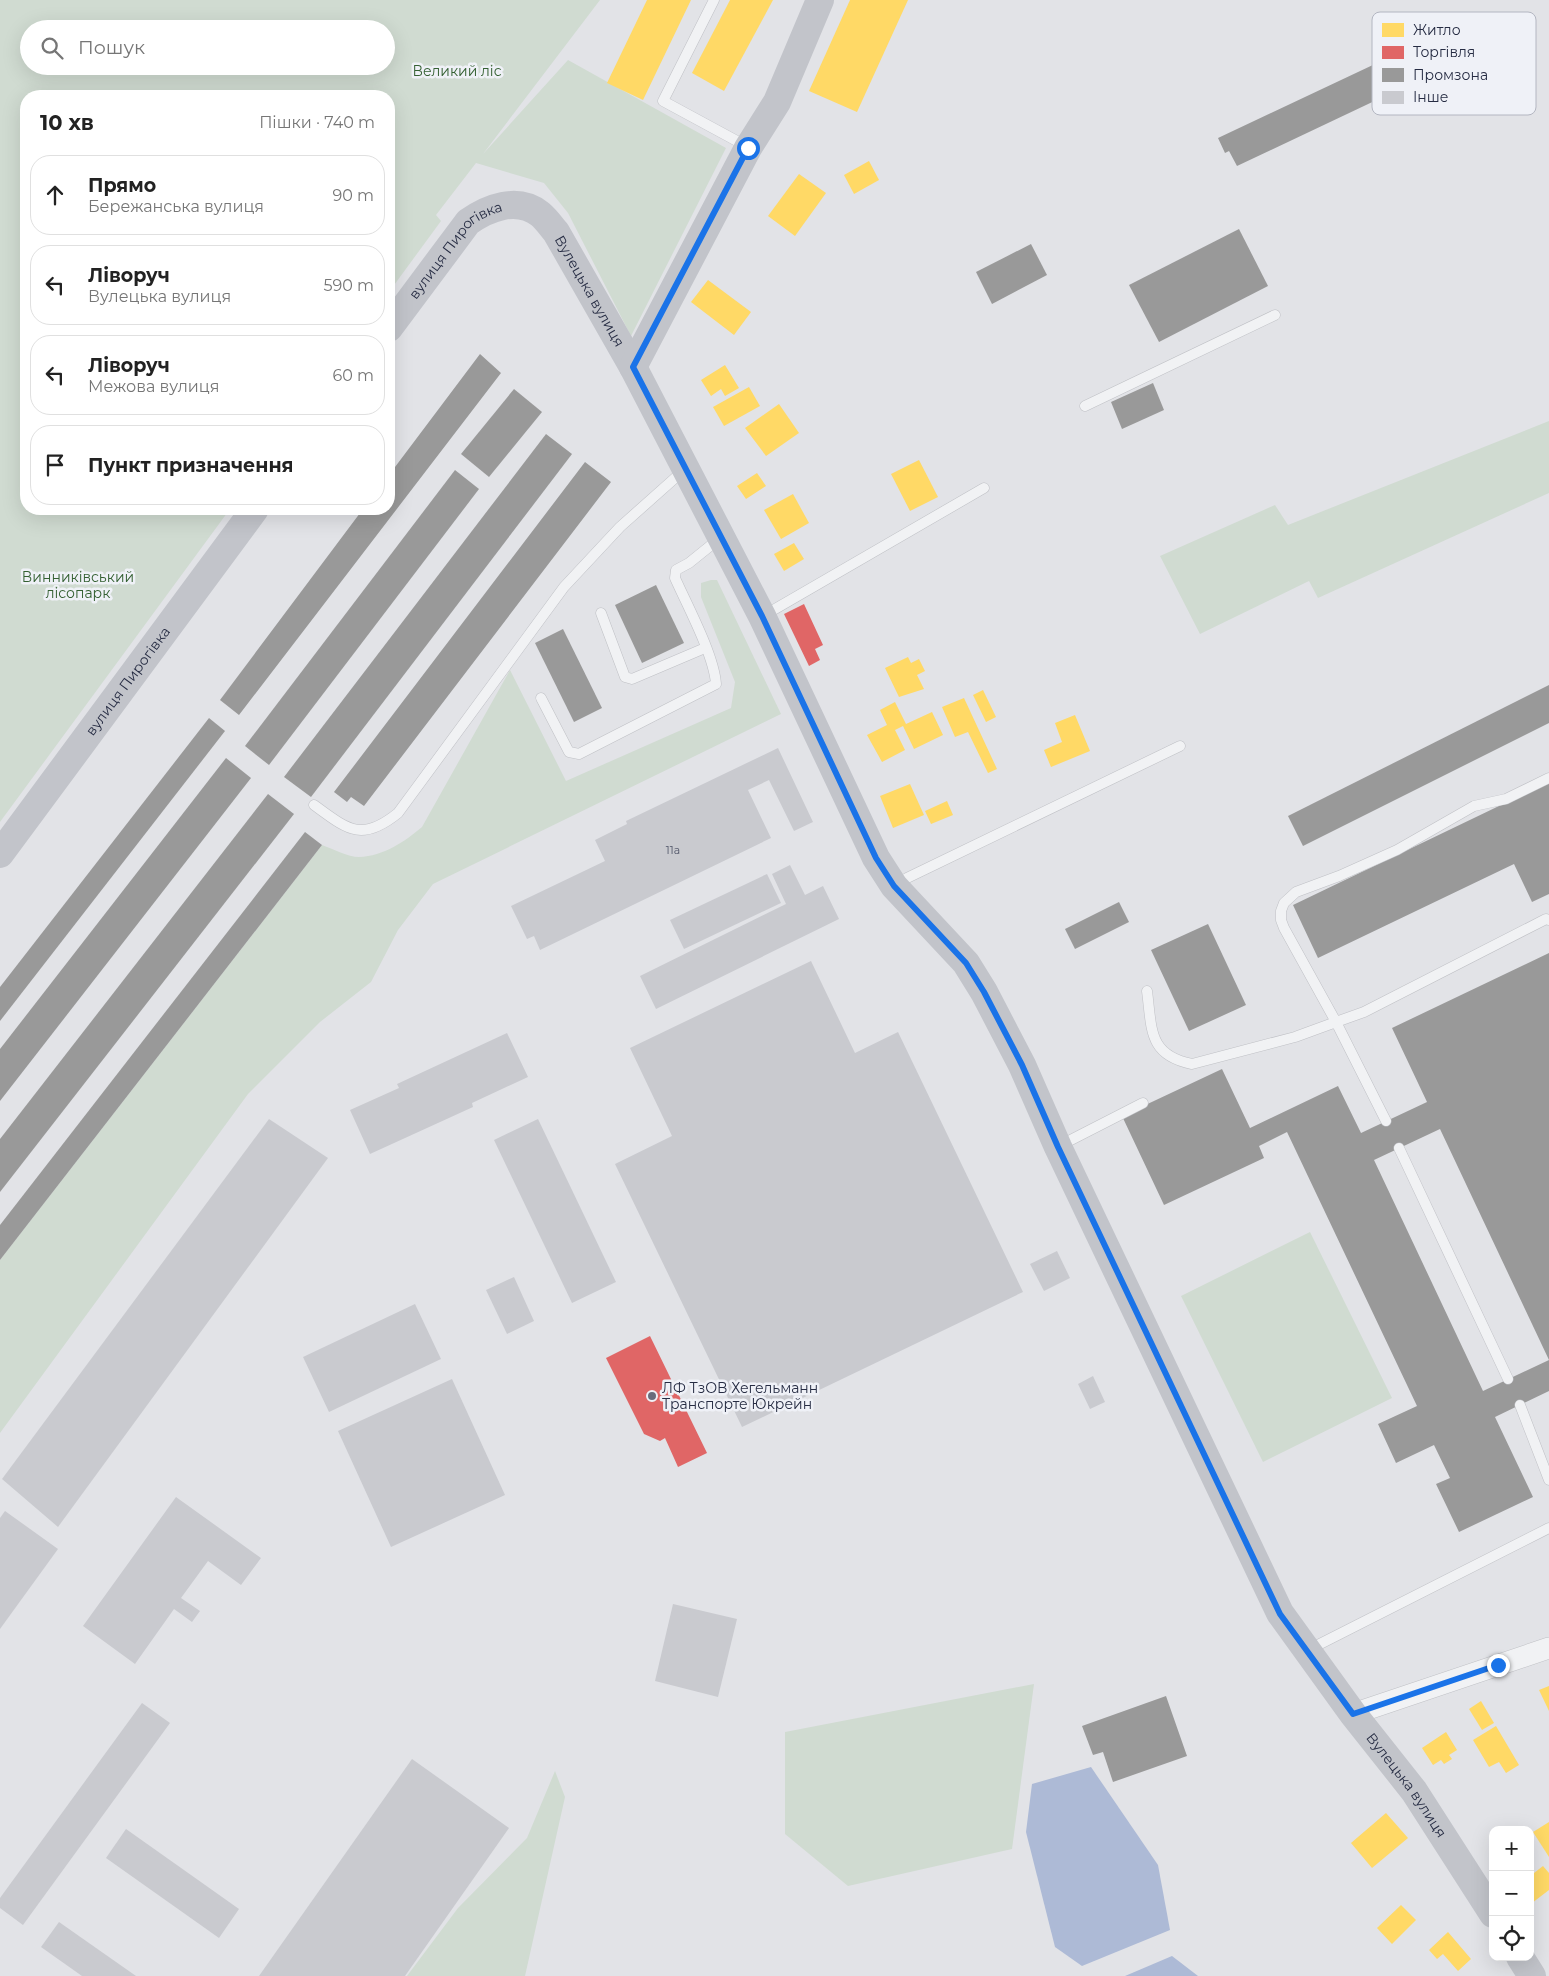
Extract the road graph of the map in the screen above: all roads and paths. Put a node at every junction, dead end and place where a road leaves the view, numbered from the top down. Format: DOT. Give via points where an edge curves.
graph roads {
  1 [pos="714,0"];
  2 [pos="820,0"];
  3 [pos="748,148"];
  4 [pos="510,205"];
  5 [pos="1275,315"];
  6 [pos="395,320"];
  7 [pos="633,367"];
  8 [pos="1085,406"];
  9 [pos="685,469"];
  10 [pos="984,488"];
  11 [pos="251,515"];
  12 [pos="721,537"];
  13 [pos="601,613"];
  14 [pos="762,616"];
  15 [pos="706,648"];
  16 [pos="541,698"];
  17 [pos="1180,746"];
  18 [pos="1549,778"];
  19 [pos="314,805"];
  20 [pos="0,854"];
  21 [pos="894,886"];
  22 [pos="1549,920"];
  23 [pos="1147,991"];
  24 [pos="1336,1022"];
  25 [pos="1143,1102"];
  26 [pos="1386,1121"];
  27 [pos="1058,1147"];
  28 [pos="1399,1148"];
  29 [pos="1508,1379"];
  30 [pos="1520,1405"];
  31 [pos="1549,1480"];
  32 [pos="1549,1528"];
  33 [pos="1549,1648"];
  34 [pos="1307,1650"];
  35 [pos="1353,1714"];
  36 [pos="1489,1908"];
  37 [pos="1523,1961"];
  38 [pos="1532,1976"];
  1 -- 3 [label="lane" via="663,100"];
  2 -- 3 [label="street" via="777,102"];
  3 -- 7 [label="street"];
  4 -- 6 [label="street, вулиця Пирогівка" via="494,207 468,222"];
  4 -- 7 [label="street, Вулецька вулиця" via="526,207 540,214 556,232"];
  5 -- 8 [label="lane"];
  7 -- 9 [label="street, Вулецька вулиця"];
  9 -- 12 [label="street, Вулецька вулиця"];
  9 -- 19 [label="lane" via="620,527 564,587 398,813 366,831 340,824"];
  10 -- 14 [label="lane"];
  11 -- 20 [label="street, вулиця Пирогівка"];
  12 -- 14 [label="street, Вулецька вулиця"];
  12 -- 15 [label="lane" via="676,570 675,578"];
  13 -- 15 [label="lane" via="625,677 632,679"];
  14 -- 21 [label="street, Вулецька вулиця" via="876,858"];
  15 -- 16 [label="lane" via="716,674 716,684 579,754 569,752"];
  17 -- 21 [label="lane"];
  18 -- 24 [label="lane" via="1506,799 1474,806 1398,850 1289,897 1281,911 1284,928"];
  21 -- 27 [label="street, Вулецька вулиця" via="966,963 1022,1065"];
  22 -- 24 [label="lane" via="1364,1012"];
  23 -- 24 [label="lane" via="1158,1048 1166,1056 1192,1064 1295,1037"];
  24 -- 26 [label="lane"];
  25 -- 27 [label="lane"];
  27 -- 34 [label="street, Вулецька вулиця" via="1280,1614"];
  28 -- 29 [label="lane"];
  30 -- 31 [label="lane"];
  32 -- 34 [label="lane"];
  33 -- 35 [label="street"];
  34 -- 35 [label="street, Вулецька вулиця"];
  35 -- 36 [label="street, Вулецька вулиця" via="1414,1791"];
  37 -- 38 [label="street"];
}
